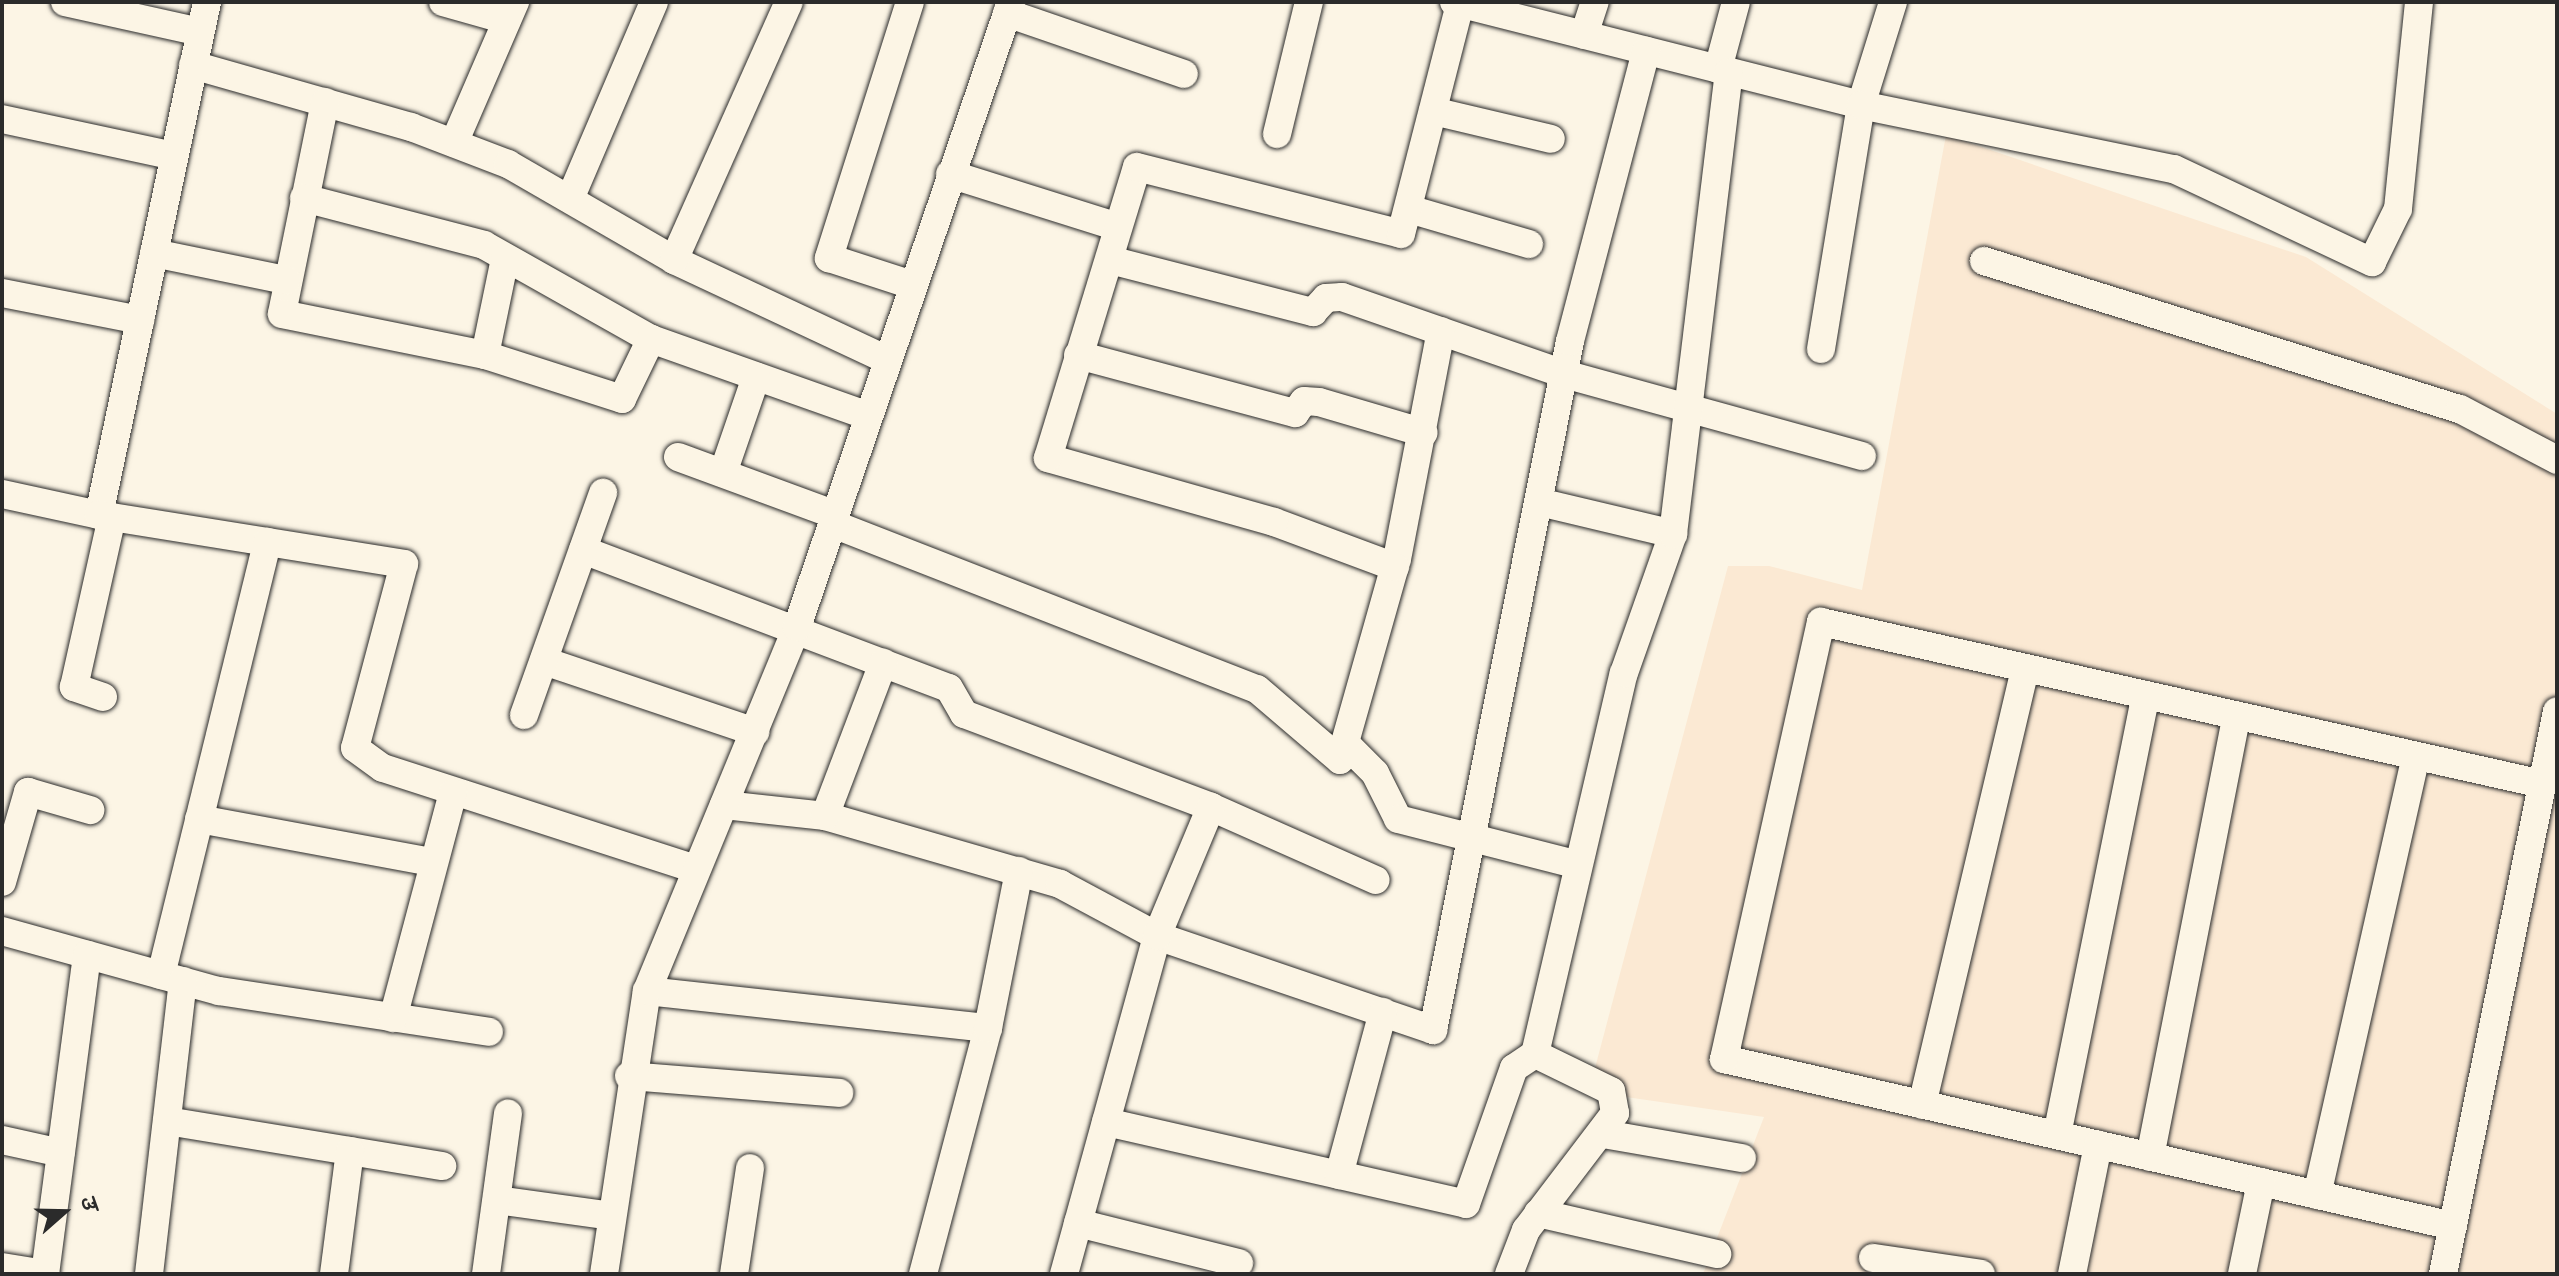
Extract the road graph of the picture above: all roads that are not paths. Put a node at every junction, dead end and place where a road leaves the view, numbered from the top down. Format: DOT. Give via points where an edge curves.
graph roads {
  1 [pos="65,2"];
  2 [pos="207,2"];
  3 [pos="443,2"];
  4 [pos="654,2"];
  5 [pos="789,2"];
  6 [pos="910,2"];
  7 [pos="1309,2"];
  8 [pos="1595,2"];
  9 [pos="1736,2"];
  10 [pos="1893,2"];
  11 [pos="2419,2"];
  12 [pos="1457,3"];
  13 [pos="1009,8"];
  14 [pos="511,11"];
  15 [pos="200,32"];
  16 [pos="1584,35"];
  17 [pos="1646,51"];
  18 [pos="193,65"];
  19 [pos="1724,71"];
  20 [pos="1184,74"];
  21 [pos="325,102"];
  22 [pos="1861,105"];
  23 [pos="1433,111"];
  24 [pos="2,119"];
  25 [pos="1277,134"];
  26 [pos="1551,139"];
  27 [pos="454,143"];
  28 [pos="174,156"];
  29 [pos="950,174"];
  30 [pos="304,198"];
  31 [pos="570,199"];
  32 [pos="1409,209"];
  33 [pos="1118,227"];
  34 [pos="1529,244"];
  35 [pos="154,253"];
  36 [pos="505,258"];
  37 [pos="674,260"];
  38 [pos="1110,260"];
  39 [pos="1984,261"];
  40 [pos="286,280"];
  41 [pos="912,285"];
  42 [pos="2,293"];
  43 [pos="140,320"];
  44 [pos="1441,331"];
  45 [pos="651,339"];
  46 [pos="1821,349"];
  47 [pos="485,355"];
  48 [pos="1078,355"];
  49 [pos="887,360"];
  50 [pos="1564,374"];
  51 [pos="756,377"];
  52 [pos="1689,404"];
  53 [pos="868,416"];
  54 [pos="1424,433"];
  55 [pos="1862,456"];
  56 [pos="678,457"];
  57 [pos="2557,460"];
  58 [pos="723,473"];
  59 [pos="603,493"];
  60 [pos="2,494"];
  61 [pos="1539,502"];
  62 [pos="106,516"];
  63 [pos="835,519"];
  64 [pos="1673,534"];
  65 [pos="267,542"];
  66 [pos="583,550"];
  67 [pos="1395,567"];
  68 [pos="797,627"];
  69 [pos="544,661"];
  70 [pos="883,663"];
  71 [pos="2025,668"];
  72 [pos="2146,695"];
  73 [pos="103,697"];
  74 [pos="2557,711"];
  75 [pos="524,715"];
  76 [pos="2237,715"];
  77 [pos="755,732"];
  78 [pos="1348,746"];
  79 [pos="2416,756"];
  80 [pos="2542,784"];
  81 [pos="453,793"];
  82 [pos="724,805"];
  83 [pos="1211,807"];
  84 [pos="90,810"];
  85 [pos="825,816"];
  86 [pos="199,819"];
  87 [pos="1472,838"];
  88 [pos="430,862"];
  89 [pos="1575,864"];
  90 [pos="695,869"];
  91 [pos="1019,871"];
  92 [pos="1376,880"];
  93 [pos="2,882"];
  94 [pos="2,931"];
  95 [pos="1157,936"];
  96 [pos="87,955"];
  97 [pos="172,978"];
  98 [pos="647,991"];
  99 [pos="1383,1012"];
  100 [pos="393,1018"];
  101 [pos="988,1028"];
  102 [pos="489,1032"];
  103 [pos="1535,1054"];
  104 [pos="629,1076"];
  105 [pos="839,1093"];
  106 [pos="1922,1105"];
  107 [pos="508,1113"];
  108 [pos="167,1121"];
  109 [pos="1106,1122"];
  110 [pos="1604,1134"];
  111 [pos="2057,1135"];
  112 [pos="2,1140"];
  113 [pos="2098,1145"];
  114 [pos="350,1151"];
  115 [pos="61,1153"];
  116 [pos="2150,1157"];
  117 [pos="1742,1158"];
  118 [pos="442,1166"];
  119 [pos="750,1168"];
  120 [pos="1339,1175"];
  121 [pos="2261,1182"];
  122 [pos="2317,1195"];
  123 [pos="497,1200"];
  124 [pos="1538,1213"];
  125 [pos="612,1216"];
  126 [pos="1078,1223"];
  127 [pos="2453,1226"];
  128 [pos="1717,1254"];
  129 [pos="1873,1258"];
  130 [pos="1239,1263"];
  131 [pos="2,1267"];
  132 [pos="612,1273"];
  133 [pos="149,1274"];
  134 [pos="334,1274"];
  135 [pos="486,1274"];
  136 [pos="734,1274"];
  137 [pos="923,1274"];
  138 [pos="1064,1274"];
  139 [pos="1509,1274"];
  140 [pos="1981,1274"];
  141 [pos="2072,1274"];
  142 [pos="2242,1274"];
  143 [pos="2443,1274"];
  1 -- 15 [label="street"];
  2 -- 15 [label="street"];
  3 -- 14 [label="street"];
  4 -- 31 [label="street"];
  5 -- 37 [label="street"];
  6 -- 41 [label="street" via="829,258"];
  7 -- 25 [label="street"];
  8 -- 16 [label="street"];
  9 -- 19 [label="street"];
  10 -- 22 [label="street"];
  11 -- 22 [label="street" via="2398,209 2372,262 2174,169"];
  12 -- 16 [label="street"];
  12 -- 23 [label="street"];
  13 -- 20 [label="street"];
  13 -- 29 [label="street"];
  14 -- 27 [label="street"];
  15 -- 18 [label="street"];
  16 -- 17 [label="street"];
  17 -- 19 [label="street"];
  17 -- 50 [label="street"];
  18 -- 21 [label="street"];
  18 -- 28 [label="street"];
  19 -- 22 [label="street"];
  19 -- 52 [label="street"];
  21 -- 27 [label="street"];
  21 -- 30 [label="street"];
  22 -- 46 [label="street"];
  23 -- 26 [label="street"];
  23 -- 32 [label="street"];
  24 -- 28 [label="street"];
  27 -- 31 [label="street"];
  28 -- 35 [label="street"];
  29 -- 33 [label="street"];
  29 -- 41 [label="street"];
  30 -- 36 [label="street" via="420,223"];
  30 -- 40 [label="street"];
  31 -- 37 [label="street"];
  32 -- 33 [label="street" via="1401,234 1137,167"];
  32 -- 34 [label="street"];
  33 -- 38 [label="street"];
  35 -- 40 [label="street"];
  35 -- 43 [label="street"];
  36 -- 45 [label="street"];
  36 -- 47 [label="street"];
  37 -- 49 [label="street"];
  38 -- 44 [label="street" via="1313,312 1326,298 1342,297"];
  38 -- 48 [label="street"];
  39 -- 57 [label="street" via="2460,409"];
  40 -- 47 [label="street" via="282,314"];
  41 -- 49 [label="street"];
  42 -- 43 [label="street"];
  43 -- 62 [label="street"];
  44 -- 50 [label="street"];
  44 -- 54 [label="street"];
  45 -- 47 [label="street" via="622,399"];
  45 -- 51 [label="street"];
  48 -- 54 [label="street" via="1295,413 1304,401 1319,402"];
  48 -- 67 [label="street" via="1048,458 1274,522"];
  49 -- 53 [label="street"];
  50 -- 52 [label="street"];
  50 -- 61 [label="street"];
  51 -- 53 [label="street"];
  51 -- 58 [label="street"];
  52 -- 55 [label="street"];
  52 -- 64 [label="street"];
  53 -- 63 [label="street"];
  54 -- 67 [label="street"];
  56 -- 58 [label="street"];
  58 -- 63 [label="street"];
  59 -- 66 [label="street"];
  60 -- 62 [label="street"];
  61 -- 64 [label="street"];
  61 -- 87 [label="street"];
  62 -- 65 [label="street"];
  62 -- 73 [label="street" via="74,687"];
  63 -- 68 [label="street"];
  63 -- 78 [label="street" via="1257,689 1340,760"];
  64 -- 89 [label="street" via="1624,673"];
  65 -- 81 [label="street" via="404,564 355,748 383,768"];
  65 -- 86 [label="street"];
  66 -- 68 [label="street"];
  66 -- 69 [label="street"];
  67 -- 78 [label="street"];
  68 -- 70 [label="street"];
  68 -- 77 [label="street"];
  69 -- 75 [label="street"];
  69 -- 77 [label="street"];
  70 -- 83 [label="street" via="949,688 964,714"];
  70 -- 85 [label="street"];
  71 -- 72 [label="street"];
  71 -- 106 [label="street"];
  71 -- 106 [label="street" via="1821,622 1724,1059"];
  72 -- 76 [label="street"];
  72 -- 111 [label="street"];
  74 -- 80 [label="street"];
  76 -- 79 [label="street"];
  76 -- 116 [label="street"];
  77 -- 82 [label="street"];
  78 -- 87 [label="street" via="1375,773 1398,819"];
  79 -- 80 [label="street"];
  79 -- 122 [label="street"];
  80 -- 127 [label="street"];
  81 -- 88 [label="street"];
  81 -- 90 [label="street"];
  82 -- 85 [label="street"];
  82 -- 90 [label="street"];
  83 -- 92 [label="street"];
  83 -- 95 [label="street"];
  84 -- 93 [label="street" via="28,792"];
  85 -- 91 [label="street"];
  86 -- 88 [label="street"];
  86 -- 97 [label="street"];
  87 -- 89 [label="street"];
  87 -- 99 [label="street" via="1433,1030"];
  88 -- 100 [label="street"];
  89 -- 103 [label="street"];
  90 -- 98 [label="street"];
  91 -- 95 [label="street" via="1060,884"];
  91 -- 101 [label="street"];
  94 -- 96 [label="street"];
  95 -- 99 [label="street"];
  95 -- 109 [label="street"];
  96 -- 97 [label="street"];
  96 -- 115 [label="street"];
  97 -- 100 [label="street"];
  97 -- 108 [label="street"];
  98 -- 101 [label="street"];
  98 -- 104 [label="street"];
  99 -- 120 [label="street"];
  100 -- 102 [label="street"];
  101 -- 137 [label="street"];
  103 -- 110 [label="street" via="1611,1091 1615,1113"];
  103 -- 120 [label="street" via="1514,1068 1466,1204"];
  104 -- 105 [label="street"];
  104 -- 125 [label="street"];
  106 -- 111 [label="street"];
  107 -- 123 [label="street"];
  108 -- 114 [label="street"];
  108 -- 133 [label="street"];
  109 -- 120 [label="street"];
  109 -- 126 [label="street"];
  110 -- 117 [label="street"];
  110 -- 124 [label="street"];
  111 -- 113 [label="street"];
  112 -- 115 [label="street"];
  113 -- 116 [label="street"];
  113 -- 141 [label="street"];
  114 -- 118 [label="street"];
  114 -- 134 [label="street"];
  115 -- 131 [label="street" via="45,1274"];
  116 -- 121 [label="street"];
  119 -- 136 [label="street"];
  121 -- 122 [label="street"];
  121 -- 142 [label="street"];
  122 -- 127 [label="street"];
  123 -- 125 [label="street"];
  123 -- 135 [label="street"];
  124 -- 128 [label="street"];
  124 -- 139 [label="street"];
  125 -- 132 [label="street"];
  126 -- 130 [label="street"];
  126 -- 138 [label="street"];
  127 -- 143 [label="street"];
  129 -- 140 [label="street"];
}
